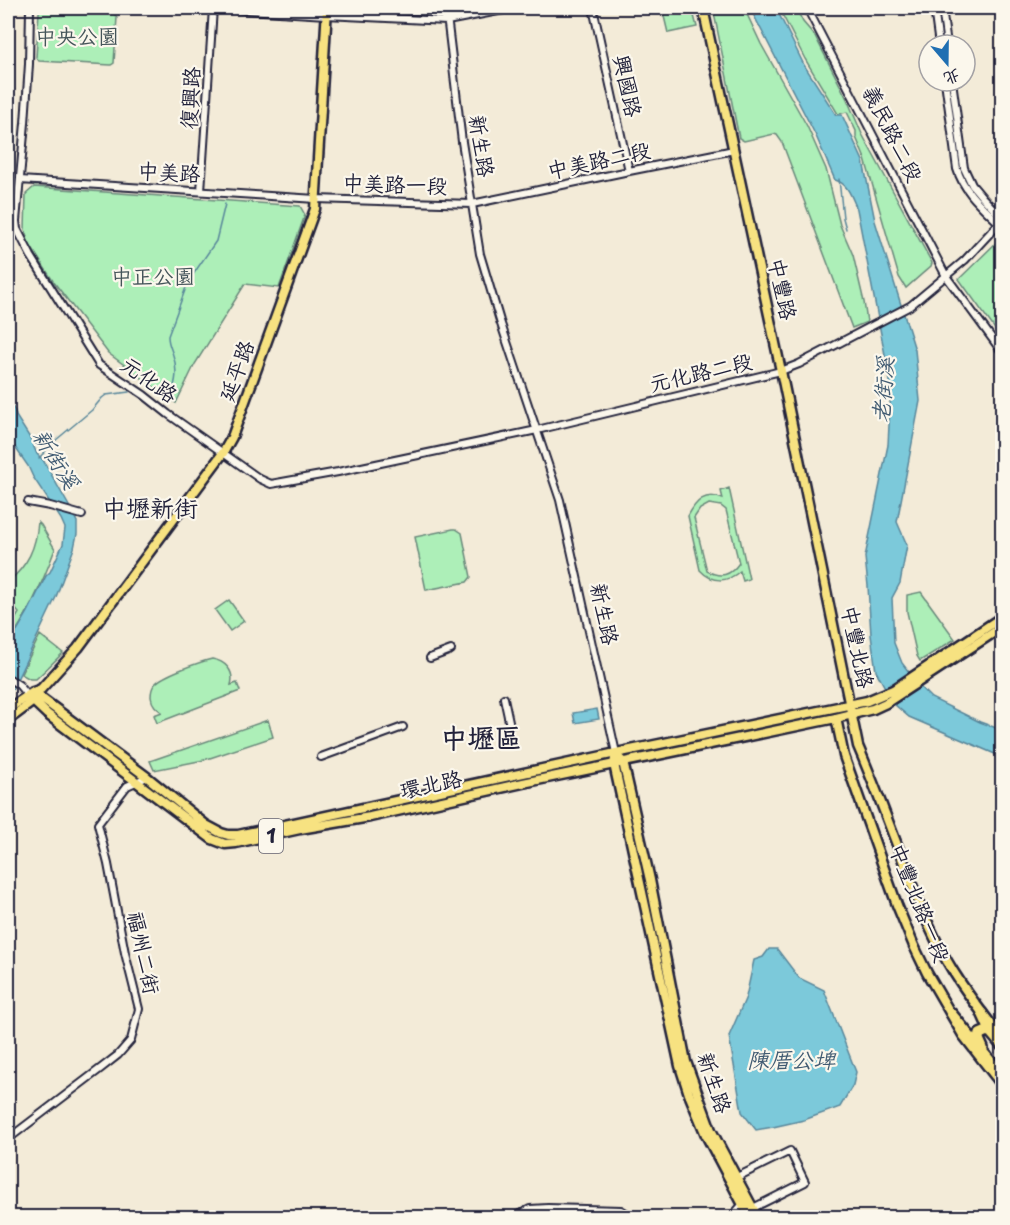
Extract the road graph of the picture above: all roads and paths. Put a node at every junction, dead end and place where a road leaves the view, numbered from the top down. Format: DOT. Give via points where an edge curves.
graph roads {
  1 [pos="30,8"];
  2 [pos="214,8"];
  3 [pos="446,8"];
  4 [pos="514,8"];
  5 [pos="593,8"];
  6 [pos="703,8"];
  7 [pos="807,8"];
  8 [pos="934,8"];
  9 [pos="942,8"];
  10 [pos="326,11"];
  11 [pos="447,21"];
  12 [pos="937,33"];
  13 [pos="945,33"];
  14 [pos="947,93"];
  15 [pos="954,93"];
  16 [pos="734,150"];
  17 [pos="629,171"];
  18 [pos="20,180"];
  19 [pos="201,191"];
  20 [pos="316,199"];
  21 [pos="472,204"];
  22 [pos="1001,220"];
  23 [pos="946,276"];
  24 [pos="1002,352"];
  25 [pos="781,371"];
  26 [pos="537,430"];
  27 [pos="223,453"];
  28 [pos="28,502"];
  29 [pos="82,515"];
  30 [pos="824,578"];
  31 [pos="1002,617"];
  32 [pos="1002,627"];
  33 [pos="451,650"];
  34 [pos="430,658"];
  35 [pos="936,665"];
  36 [pos="8,678"];
  37 [pos="33,694"];
  38 [pos="504,698"];
  39 [pos="883,699"];
  40 [pos="850,704"];
  41 [pos="8,709"];
  42 [pos="852,714"];
  43 [pos="836,718"];
  44 [pos="8,720"];
  45 [pos="510,726"];
  46 [pos="403,727"];
  47 [pos="616,753"];
  48 [pos="321,757"];
  49 [pos="619,763"];
  50 [pos="147,777"];
  51 [pos="522,778"];
  52 [pos="136,782"];
  53 [pos="422,800"];
  54 [pos="951,1013"];
  55 [pos="982,1013"];
  56 [pos="991,1033"];
  57 [pos="1002,1038"];
  58 [pos="1002,1046"];
  59 [pos="1002,1075"];
  60 [pos="1002,1085"];
  61 [pos="8,1139"];
  62 [pos="733,1178"];
  63 [pos="743,1204"];
  64 [pos="753,1208"];
  65 [pos="528,1214"];
  66 [pos="513,1218"];
  67 [pos="634,1218"];
  68 [pos="733,1218"];
  69 [pos="750,1218"];
  70 [pos="758,1218"];
  1 -- 18 [label="street, 元化路"];
  2 -- 10 [label="street"];
  2 -- 19 [label="street, 復興路"];
  3 -- 11 [label="street, 新生路"];
  4 -- 11 [label="street"];
  5 -- 17 [label="street, 興國路"];
  6 -- 16 [label="main road, 中豐路"];
  7 -- 23 [label="street, 義民路二段"];
  8 -- 12 [label="street"];
  9 -- 13 [label="street"];
  10 -- 11 [label="street"];
  10 -- 20 [label="main road, 延平路"];
  11 -- 21 [label="street, 新生路"];
  14 -- 22 [label="street" via="961,181 974,198"];
  15 -- 22 [label="street" via="964,168 972,185"];
  16 -- 17 [label="street, 中美路二段"];
  16 -- 25 [label="main road, 中豐路"];
  17 -- 21 [label="street, 中美路二段"];
  18 -- 19 [label="street, 中美路"];
  18 -- 27 [label="street, 元化路" via="17,229 99,365"];
  19 -- 20 [label="street, 中美路"];
  20 -- 21 [label="street, 中美路一段"];
  20 -- 27 [label="main road, 延平路"];
  21 -- 26 [label="street, 新生路" via="485,274"];
  22 -- 23 [label="street"];
  23 -- 24 [label="street, 義民路二段"];
  23 -- 25 [label="street, 元化路二段" via="910,306"];
  25 -- 26 [label="street, 元化路二段"];
  25 -- 30 [label="main road, 中豐路"];
  26 -- 27 [label="street, 元化路" via="272,484"];
  26 -- 47 [label="street, 新生路" via="560,500"];
  27 -- 37 [label="main road, 延平路" via="78,648"];
  28 -- 29 [label="street"];
  30 -- 40 [label="main road, 中豐北路"];
  31 -- 35 [label="main road, 1"];
  32 -- 35 [label="main road, 1"];
  33 -- 34 [label="street"];
  35 -- 39 [label="main road, 1"];
  36 -- 37 [label="street"];
  37 -- 41 [label="main road, 延平路"];
  37 -- 44 [label="main road, 延平路"];
  37 -- 50 [label="main road, 環北路 / 1"];
  37 -- 52 [label="main road, 環北路 / 1" via="47,714"];
  38 -- 45 [label="street"];
  39 -- 40 [label="main road, 環北路 / 1"];
  39 -- 42 [label="main road, 環北路 / 1" via="873,709"];
  40 -- 42 [label="main road, 中豐北路一段"];
  40 -- 43 [label="main road, 中豐北路"];
  40 -- 47 [label="main road, 環北路 / 1"];
  42 -- 43 [label="main road, 環北路 / 1"];
  42 -- 55 [label="main road, 中豐北路一段" via="858,746 919,904 953,970"];
  43 -- 49 [label="main road, 環北路 / 1"];
  43 -- 54 [label="main road, 中豐北路一段" via="844,756 897,905 927,973"];
  46 -- 48 [label="street"];
  47 -- 49 [label="main road, 新生路"];
  47 -- 51 [label="main road, 環北路 / 1"];
  49 -- 51 [label="main road, 環北路 / 1"];
  49 -- 62 [label="main road, 新生路" via="650,880 686,1062"];
  50 -- 52 [label="street"];
  50 -- 53 [label="main road, 環北路 / 1" via="206,825 228,835"];
  51 -- 53 [label="main road, 環北路 / 1"];
  52 -- 53 [label="main road, 環北路 / 1" via="212,839 225,844 370,817"];
  52 -- 61 [label="street, 福州二街" via="127,786 98,824 139,1009 131,1040 118,1055"];
  54 -- 59 [label="highway"];
  54 -- 60 [label="main road, 中豐北路一段"];
  55 -- 56 [label="highway"];
  55 -- 57 [label="main road, 中豐北路一段"];
  56 -- 58 [label="highway"];
  56 -- 59 [label="highway" via="984,1032 979,1039"];
  62 -- 63 [label="main road"];
  62 -- 64 [label="main road, 新生路"];
  62 -- 64 [label="street" via="790,1151 806,1182"];
  63 -- 68 [label="street"];
  63 -- 69 [label="main road"];
  64 -- 70 [label="main road, 新生路"];
  65 -- 66 [label="street"];
  65 -- 67 [label="street" via="530,1209 548,1208 621,1210"];
}
